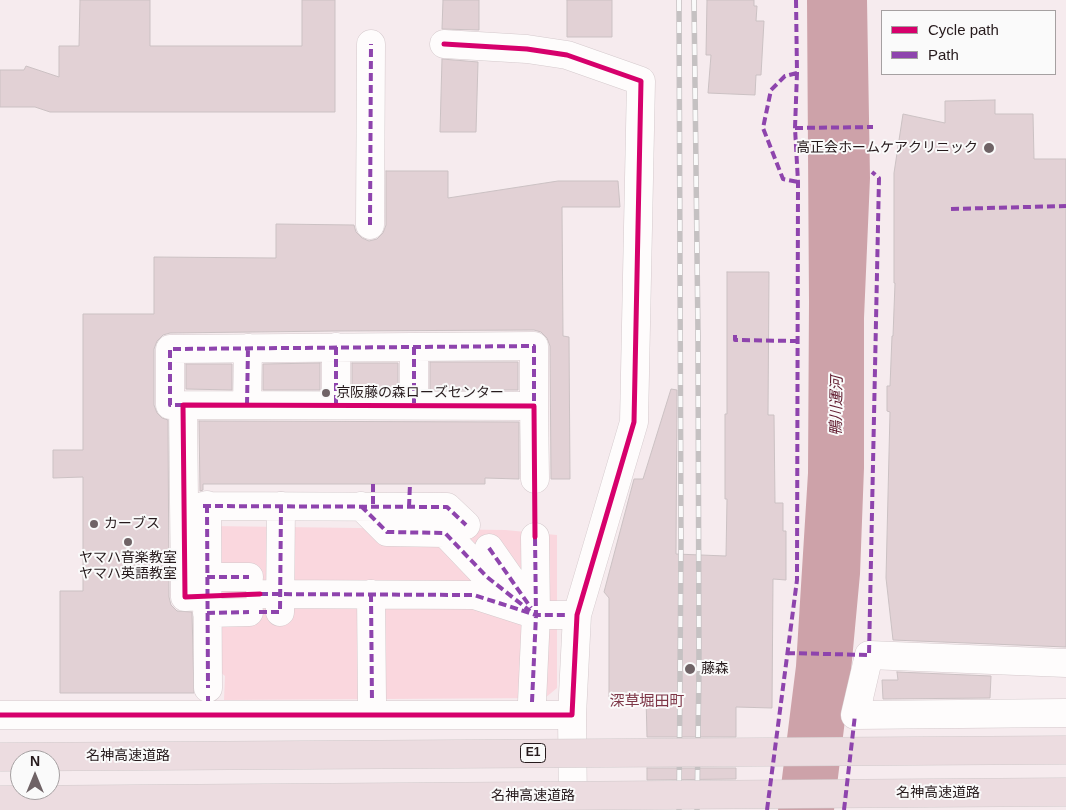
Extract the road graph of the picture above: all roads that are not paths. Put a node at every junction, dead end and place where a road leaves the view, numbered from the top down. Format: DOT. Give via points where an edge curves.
graph roads {
  1 [pos="371,44"];
  2 [pos="444,44"];
  3 [pos="370,225"];
  4 [pos="414,347"];
  5 [pos="248,348"];
  6 [pos="336,348"];
  7 [pos="183,405"];
  8 [pos="247,405"];
  9 [pos="336,405"];
  10 [pos="414,405"];
  11 [pos="534,406"];
  12 [pos="534,479"];
  13 [pos="369,498"];
  14 [pos="281,506"];
  15 [pos="466,525"];
  16 [pos="535,537"];
  17 [pos="489,548"];
  18 [pos="371,594"];
  19 [pos="259,598"];
  20 [pos="206,611"];
  21 [pos="536,616"];
  22 [pos="566,616"];
  23 [pos="1066,664"];
  24 [pos="208,695"];
  25 [pos="372,702"];
  26 [pos="532,702"];
  27 [pos="1066,713"];
  28 [pos="0,715"];
  29 [pos="572,715"];
  30 [pos="1066,750"];
  31 [pos="0,757"];
  32 [pos="1066,792"];
  33 [pos="0,800"];
  34 [pos="573,810"];
  1 -- 3 [label="street"];
  2 -- 29 [label="street" via="567,55 641,80 634,422 577,616"];
  4 -- 6 [label="street"];
  4 -- 10 [label="street"];
  4 -- 11 [label="street" via="534,346"];
  5 -- 6 [label="street"];
  5 -- 7 [label="street" via="170,348 170,405"];
  5 -- 8 [label="street"];
  6 -- 9 [label="street"];
  7 -- 8 [label="street"];
  7 -- 20 [label="street" via="185,596"];
  8 -- 9 [label="street"];
  9 -- 10 [label="street"];
  10 -- 11 [label="street"];
  11 -- 12 [label="street"];
  13 -- 14 [label="street"];
  13 -- 15 [label="street" via="409,495 447,507"];
  13 -- 21 [label="street" via="387,532 445,533 486,577"];
  14 -- 19 [label="street"];
  14 -- 20 [label="street" via="205,505"];
  16 -- 21 [label="street"];
  17 -- 21 [label="street"];
  18 -- 19 [label="street"];
  18 -- 21 [label="street" via="474,595"];
  18 -- 25 [label="street"];
  19 -- 20 [label="street"];
  19 -- 20 [label="street"];
  20 -- 24 [label="street"];
  21 -- 22 [label="street"];
  21 -- 26 [label="street"];
  23 -- 27 [label="street" via="869,655 854,715"];
  28 -- 29 [label="street"];
  29 -- 34 [label="street"];
  30 -- 31 [label="highway, 名神高速道路 / E1, bridge"];
  32 -- 33 [label="highway, 名神高速道路, bridge"];
}
